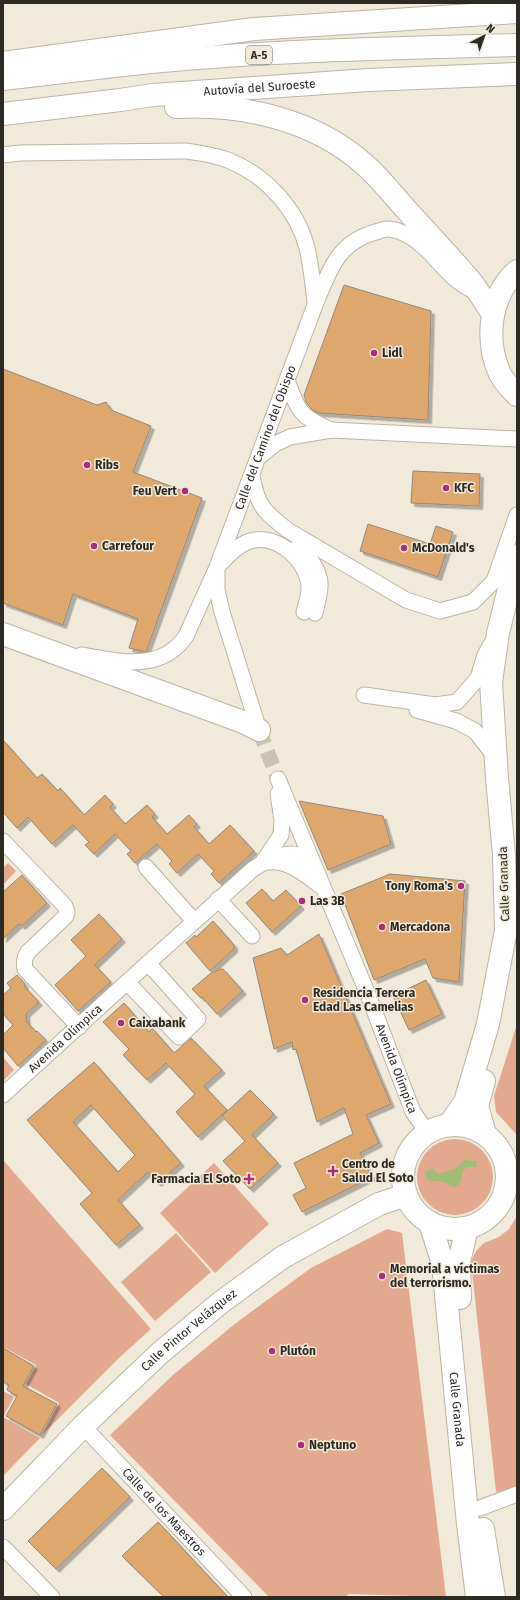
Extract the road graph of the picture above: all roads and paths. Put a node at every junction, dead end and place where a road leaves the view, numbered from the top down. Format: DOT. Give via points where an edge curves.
graph roads {
  1 [pos="517,12"];
  2 [pos="517,45"];
  3 [pos="3,63"];
  4 [pos="517,74"];
  5 [pos="3,79"];
  6 [pos="120,100"];
  7 [pos="3,114"];
  8 [pos="3,155"];
  9 [pos="517,271"];
  10 [pos="479,293"];
  11 [pos="315,305"];
  12 [pos="493,314"];
  13 [pos="287,380"];
  14 [pos="517,395"];
  15 [pos="331,430"];
  16 [pos="517,439"];
  17 [pos="259,457"];
  18 [pos="252,475"];
  19 [pos="517,515"];
  20 [pos="289,532"];
  21 [pos="517,556"];
  22 [pos="217,567"];
  23 [pos="517,620"];
  24 [pos="498,633"];
  25 [pos="3,634"];
  26 [pos="42,648"];
  27 [pos="259,730"];
  28 [pos="496,758"];
  29 [pos="281,835"];
  30 [pos="3,841"];
  31 [pos="517,850"];
  32 [pos="287,854"];
  33 [pos="262,863"];
  34 [pos="146,867"];
  35 [pos="295,868"];
  36 [pos="318,874"];
  37 [pos="325,890"];
  38 [pos="218,900"];
  39 [pos="194,921"];
  40 [pos="252,936"];
  41 [pos="517,944"];
  42 [pos="148,963"];
  43 [pos="127,982"];
  44 [pos="79,1027"];
  45 [pos="3,1095"];
  46 [pos="449,1125"];
  47 [pos="428,1133"];
  48 [pos="485,1134"];
  49 [pos="512,1170"];
  50 [pos="406,1195"];
  51 [pos="430,1222"];
  52 [pos="467,1228"];
  53 [pos="83,1426"];
  54 [pos="517,1494"];
  55 [pos="480,1508"];
  56 [pos="3,1510"];
  57 [pos="3,1547"];
  58 [pos="52,1597"];
  59 [pos="244,1597"];
  60 [pos="477,1597"];
  61 [pos="494,1597"];
  1 -- 3 [label="main road" via="254,29"];
  2 -- 5 [label="main road, A-5" via="385,48 217,57 115,65"];
  4 -- 6 [label="main road, Autovía del Suroeste" via="344,82 153,95"];
  6 -- 7 [label="main road, Autovía del Suroeste"];
  6 -- 10 [label="main road" via="153,108 200,106 244,110 288,120 319,134 366,165"];
  8 -- 11 [label="street" via="185,151 230,161 255,175 274,191 288,208 298,225 308,254"];
  9 -- 12 [label="main road" via="501,292"];
  10 -- 11 [label="street, Calle del Camino del Obispo" via="452,278 418,242 403,233 387,229 367,234 349,243 329,270"];
  10 -- 12 [label="main road"];
  11 -- 13 [label="street, Calle del Camino del Obispo"];
  12 -- 14 [label="main road" via="493,351 500,374"];
  13 -- 15 [label="street" via="301,412 312,422"];
  13 -- 17 [label="street, Calle del Camino del Obispo"];
  15 -- 16 [label="street"];
  15 -- 17 [label="street" via="290,437 275,444"];
  17 -- 18 [label="street, Calle del Camino del Obispo"];
  18 -- 20 [label="street" via="254,490 262,508"];
  18 -- 22 [label="street, Calle del Camino del Obispo"];
  19 -- 20 [label="street" via="494,581 473,602 440,611 406,600"];
  20 -- 22 [label="street" via="314,564 319,578 320,587 310,612 309,584 300,562 289,550 274,542 247,542 238,546"];
  21 -- 24 [label="main road, Calle Granada"];
  22 -- 26 [label="street, Calle del Camino del Obispo" via="186,636 182,643 167,655 154,660 127,662"];
  22 -- 27 [label="street" via="216,590"];
  23 -- 31 [label="main road, Calle Granada" via="507,655 504,683"];
  24 -- 28 [label="main road, Calle Granada" via="491,682"];
  24 -- 28 [label="street" via="484,655 478,678 457,702 435,705 364,695 456,721 475,731"];
  25 -- 26 [label="main road"];
  26 -- 27 [label="main road"];
  28 -- 46 [label="main road, Calle Granada" via="504,855 506,930 488,1024 465,1102"];
  29 -- 32 [label="street"];
  29 -- 33 [label="street, Avenida Olímpica"];
  29 -- 36 [label="street, Avenida Olímpica" via="278,779"];
  30 -- 44 [label="street" via="65,906 66,916 28,952 24,963 25,969"];
  32 -- 33 [label="street, Avenida Olímpica"];
  32 -- 35 [label="street"];
  32 -- 36 [label="street" via="302,856"];
  33 -- 35 [label="street" via="288,864"];
  33 -- 38 [label="street, Avenida Olímpica"];
  34 -- 39 [label="street"];
  35 -- 37 [label="street"];
  36 -- 37 [label="street, Avenida Olímpica"];
  37 -- 47 [label="street, Avenida Olímpica" via="412,1112"];
  38 -- 39 [label="street, Avenida Olímpica"];
  38 -- 40 [label="street"];
  39 -- 42 [label="street, Avenida Olímpica"];
  41 -- 48 [label="main road" via="501,1027 477,1106"];
  42 -- 43 [label="street, Avenida Olímpica"];
  42 -- 43 [label="street" via="198,1019 179,1037"];
  43 -- 44 [label="street, Avenida Olímpica"];
  44 -- 45 [label="street, Avenida Olímpica"];
  46 -- 47 [label="main road"];
  46 -- 48 [label="main road" via="468,1126"];
  47 -- 50 [label="main road" via="417,1142 408,1155 404,1170"];
  48 -- 49 [label="main road" via="498,1147"];
  49 -- 52 [label="main road" via="503,1199 496,1209 482,1222"];
  50 -- 51 [label="main road" via="418,1213"];
  50 -- 53 [label="main road, Calle Pintor Velázquez" via="379,1204 282,1257 164,1349"];
  51 -- 52 [label="main road" via="448,1228"];
  51 -- 60 [label="main road, Calle Granada" via="443,1264"];
  52 -- 55 [label="main road, Calle Granada" via="459,1262 462,1346"];
  53 -- 56 [label="main road, Calle Pintor Velázquez"];
  53 -- 59 [label="street, Calle de los Maestros"];
  54 -- 55 [label="street"];
  55 -- 61 [label="main road, Calle Granada"];
  57 -- 58 [label="street"];
}
